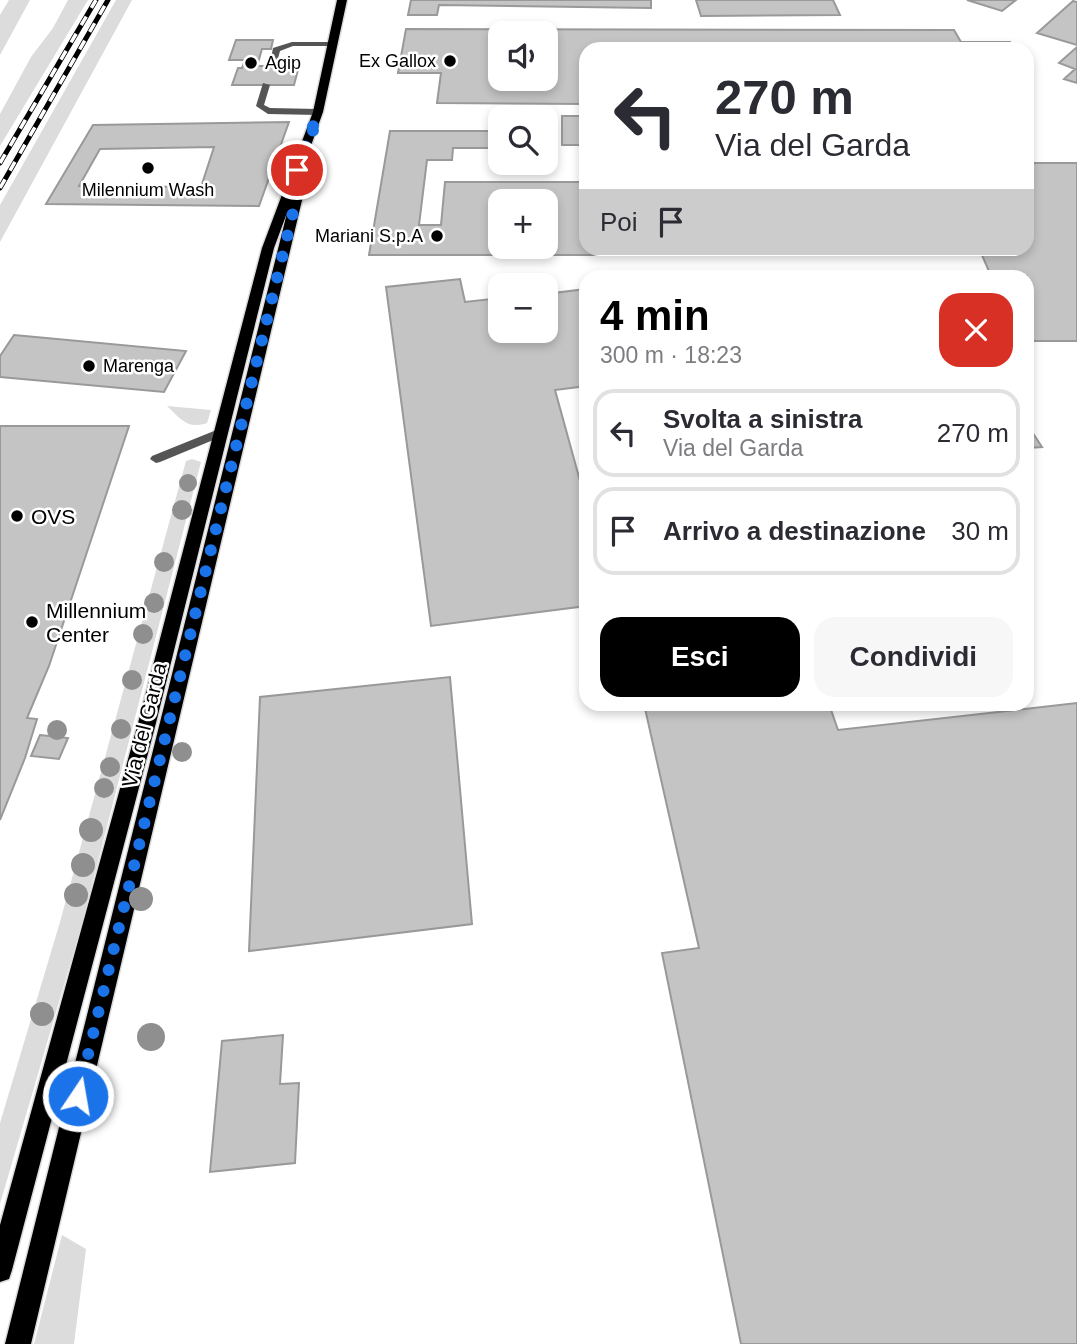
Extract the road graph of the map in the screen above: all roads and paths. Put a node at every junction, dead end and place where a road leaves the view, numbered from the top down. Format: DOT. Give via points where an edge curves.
graph roads {
  1 [pos="342,0"];
  2 [pos="333,44"];
  3 [pos="272,66"];
  4 [pos="266,85"];
  5 [pos="317,115"];
  6 [pos="219,433"];
  7 [pos="156,459"];
  8 [pos="0,1270"];
  9 [pos="18,1344"];
  1 -- 2 [label="main road, Via del Garda"];
  2 -- 3 [label="lane" via="292,44 276,50"];
  2 -- 5 [label="main road, Via del Garda"];
  4 -- 5 [label="lane" via="260,106 268,111"];
  5 -- 6 [label="main road, Via del Garda" via="268,248"];
  5 -- 9 [label="main road, Via del Garda"];
  6 -- 7 [label="lane"];
  6 -- 8 [label="main road, Via del Garda" via="147,723"];
}
